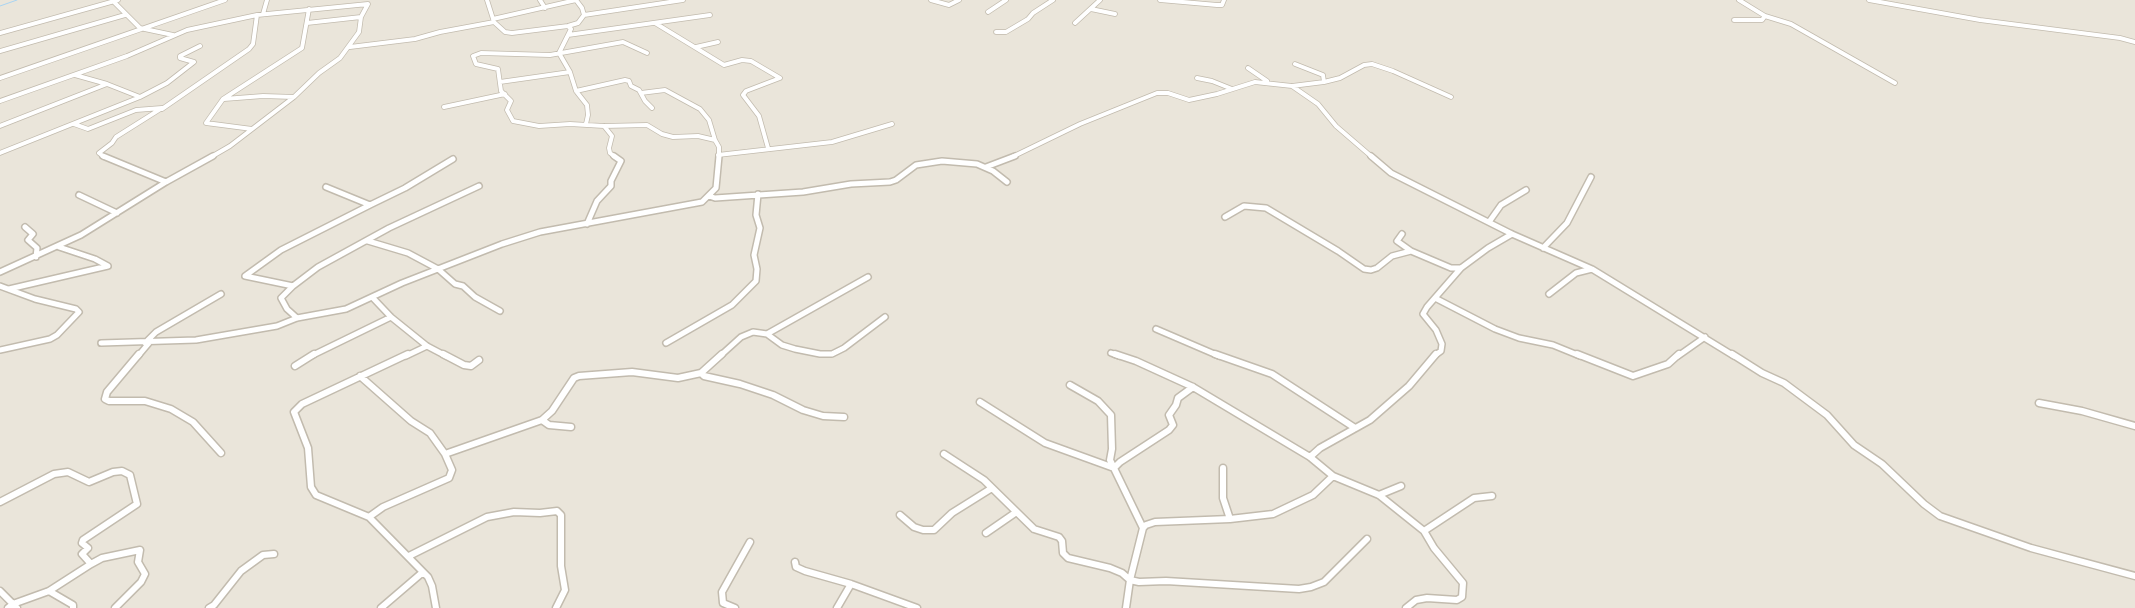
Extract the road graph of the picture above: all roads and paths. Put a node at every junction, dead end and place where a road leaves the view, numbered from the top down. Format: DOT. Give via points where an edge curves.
graph roads {
  1 [pos="118,0"];
  2 [pos="225,0"];
  3 [pos="267,0"];
  4 [pos="342,0"];
  5 [pos="488,0"];
  6 [pos="540,0"];
  7 [pos="576,0"];
  8 [pos="683,0"];
  9 [pos="931,0"];
  10 [pos="959,0"];
  11 [pos="1006,0"];
  12 [pos="1053,0"];
  13 [pos="1100,0"];
  14 [pos="1160,0"];
  15 [pos="1224,0"];
  16 [pos="1739,0"];
  17 [pos="1868,0"];
  18 [pos="113,1"];
  19 [pos="340,6"];
  20 [pos="545,8"];
  21 [pos="310,9"];
  22 [pos="1091,9"];
  23 [pos="988,12"];
  24 [pos="263,14"];
  25 [pos="1115,14"];
  26 [pos="125,15"];
  27 [pos="257,15"];
  28 [pos="584,15"];
  29 [pos="710,15"];
  30 [pos="1766,16"];
  31 [pos="360,17"];
  32 [pos="1734,20"];
  33 [pos="494,21"];
  34 [pos="307,23"];
  35 [pos="655,23"];
  36 [pos="1075,23"];
  37 [pos="568,26"];
  38 [pos="140,28"];
  39 [pos="996,32"];
  40 [pos="0,33"];
  41 [pos="174,35"];
  42 [pos="568,35"];
  43 [pos="718,42"];
  44 [pos="2135,42"];
  45 [pos="200,46"];
  46 [pos="350,46"];
  47 [pos="696,47"];
  48 [pos="0,51"];
  49 [pos="559,53"];
  50 [pos="647,53"];
  51 [pos="1295,64"];
  52 [pos="1248,68"];
  53 [pos="570,72"];
  54 [pos="74,75"];
  55 [pos="0,78"];
  56 [pos="1198,78"];
  57 [pos="500,82"];
  58 [pos="1268,82"];
  59 [pos="1324,82"];
  60 [pos="1895,83"];
  61 [pos="108,84"];
  62 [pos="1292,86"];
  63 [pos="576,90"];
  64 [pos="1232,90"];
  65 [pos="641,93"];
  66 [pos="505,94"];
  67 [pos="140,97"];
  68 [pos="294,97"];
  69 [pos="1451,97"];
  70 [pos="223,99"];
  71 [pos="0,101"];
  72 [pos="444,107"];
  73 [pos="652,108"];
  74 [pos="74,124"];
  75 [pos="586,124"];
  76 [pos="892,124"];
  77 [pos="0,126"];
  78 [pos="604,126"];
  79 [pos="253,129"];
  80 [pos="115,139"];
  81 [pos="715,140"];
  82 [pos="768,148"];
  83 [pos="0,153"];
  84 [pos="718,155"];
  85 [pos="453,159"];
  86 [pos="986,167"];
  87 [pos="1591,177"];
  88 [pos="166,182"];
  89 [pos="1007,182"];
  90 [pos="479,186"];
  91 [pos="326,187"];
  92 [pos="1526,190"];
  93 [pos="758,194"];
  94 [pos="79,195"];
  95 [pos="709,196"];
  96 [pos="370,205"];
  97 [pos="117,212"];
  98 [pos="1225,217"];
  99 [pos="1489,222"];
  100 [pos="587,224"];
  101 [pos="24,227"];
  102 [pos="1402,234"];
  103 [pos="1512,234"];
  104 [pos="368,241"];
  105 [pos="58,246"];
  106 [pos="1543,248"];
  107 [pos="1411,251"];
  108 [pos="36,257"];
  109 [pos="1451,268"];
  110 [pos="1461,268"];
  111 [pos="438,269"];
  112 [pos="1592,269"];
  113 [pos="0,272"];
  114 [pos="1455,274"];
  115 [pos="868,277"];
  116 [pos="0,286"];
  117 [pos="293,286"];
  118 [pos="8,289"];
  119 [pos="221,294"];
  120 [pos="1550,294"];
  121 [pos="373,298"];
  122 [pos="1435,298"];
  123 [pos="500,311"];
  124 [pos="885,317"];
  125 [pos="297,318"];
  126 [pos="391,318"];
  127 [pos="1156,329"];
  128 [pos="767,334"];
  129 [pos="1705,337"];
  130 [pos="101,343"];
  131 [pos="147,343"];
  132 [pos="666,343"];
  133 [pos="428,346"];
  134 [pos="0,350"];
  135 [pos="1111,353"];
  136 [pos="479,360"];
  137 [pos="294,366"];
  138 [pos="700,373"];
  139 [pos="360,376"];
  140 [pos="1070,385"];
  141 [pos="1194,386"];
  142 [pos="980,402"];
  143 [pos="2039,403"];
  144 [pos="844,417"];
  145 [pos="542,420"];
  146 [pos="2135,426"];
  147 [pos="571,427"];
  148 [pos="1355,428"];
  149 [pos="221,453"];
  150 [pos="445,454"];
  151 [pos="944,454"];
  152 [pos="1310,458"];
  153 [pos="1114,468"];
  154 [pos="1223,468"];
  155 [pos="1334,476"];
  156 [pos="1401,486"];
  157 [pos="992,488"];
  158 [pos="1379,495"];
  159 [pos="1492,496"];
  160 [pos="0,502"];
  161 [pos="1015,513"];
  162 [pos="900,515"];
  163 [pos="369,517"];
  164 [pos="1230,519"];
  165 [pos="1143,528"];
  166 [pos="1424,531"];
  167 [pos="986,533"];
  168 [pos="1366,539"];
  169 [pos="750,542"];
  170 [pos="274,554"];
  171 [pos="409,556"];
  172 [pos="795,562"];
  173 [pos="91,564"];
  174 [pos="423,572"];
  175 [pos="2135,576"];
  176 [pos="1130,580"];
  177 [pos="851,584"];
  178 [pos="0,591"];
  179 [pos="49,591"];
  180 [pos="903,606"];
  181 [pos="12,607"];
  182 [pos="73,608"];
  183 [pos="115,608"];
  184 [pos="209,608"];
  185 [pos="381,608"];
  186 [pos="436,608"];
  187 [pos="556,608"];
  188 [pos="735,608"];
  189 [pos="837,608"];
  190 [pos="917,608"];
  191 [pos="1126,608"];
  192 [pos="1406,608"];
  1 -- 18 [label="street"];
  2 -- 38 [label="street"];
  3 -- 24 [label="street"];
  4 -- 19 [label="street"];
  5 -- 33 [label="street"];
  6 -- 20 [label="street"];
  7 -- 20 [label="street"];
  7 -- 28 [label="street"];
  8 -- 28 [label="street"];
  9 -- 10 [label="street" via="948,5"];
  11 -- 23 [label="street"];
  12 -- 39 [label="street" via="1006,32"];
  13 -- 22 [label="street"];
  14 -- 15 [label="street" via="1217,6"];
  16 -- 30 [label="street"];
  17 -- 44 [label="street"];
  18 -- 26 [label="street"];
  18 -- 40 [label="street"];
  19 -- 21 [label="street"];
  19 -- 31 [label="street" via="368,4"];
  20 -- 33 [label="street"];
  21 -- 24 [label="street"];
  21 -- 34 [label="street"];
  22 -- 25 [label="street"];
  22 -- 36 [label="street"];
  24 -- 27 [label="street"];
  26 -- 38 [label="street"];
  26 -- 48 [label="street"];
  27 -- 41 [label="street"];
  27 -- 80 [label="street" via="252,44 242,55"];
  28 -- 37 [label="street" via="578,23"];
  29 -- 35 [label="street"];
  30 -- 32 [label="street" via="1762,20"];
  30 -- 60 [label="street" via="1791,24"];
  31 -- 34 [label="street"];
  31 -- 46 [label="street" via="359,32"];
  33 -- 37 [label="street" via="508,33"];
  33 -- 46 [label="street" via="415,40"];
  34 -- 70 [label="street" via="302,48"];
  35 -- 42 [label="street"];
  35 -- 47 [label="street"];
  37 -- 42 [label="street" via="571,29"];
  38 -- 41 [label="street"];
  38 -- 55 [label="street"];
  41 -- 54 [label="street"];
  42 -- 49 [label="street"];
  43 -- 47 [label="street"];
  45 -- 67 [label="street" via="179,58 194,62 167,84"];
  46 -- 68 [label="street"];
  47 -- 82 [label="street" via="724,65 751,61 780,78 743,95 759,116"];
  49 -- 50 [label="street" via="623,42"];
  49 -- 53 [label="street"];
  49 -- 57 [label="street" via="538,56 474,54 476,64 498,68"];
  51 -- 59 [label="street" via="1323,75"];
  52 -- 58 [label="street"];
  53 -- 57 [label="street"];
  53 -- 63 [label="street"];
  54 -- 61 [label="street"];
  54 -- 71 [label="street"];
  56 -- 64 [label="street"];
  57 -- 66 [label="street" via="501,91"];
  58 -- 62 [label="street"];
  58 -- 64 [label="street" via="1255,82"];
  59 -- 62 [label="street"];
  59 -- 69 [label="street" via="1372,64"];
  61 -- 67 [label="street"];
  61 -- 77 [label="street"];
  62 -- 99 [label="street" via="1318,104 1348,137 1391,173"];
  63 -- 65 [label="street" via="625,80"];
  63 -- 75 [label="street" via="587,105"];
  64 -- 86 [label="street" via="1193,100 1163,92 1152,94"];
  65 -- 73 [label="street"];
  65 -- 81 [label="street" via="665,90 700,109 709,120"];
  66 -- 72 [label="street"];
  66 -- 75 [label="street" via="511,101 507,110 513,121 539,126"];
  67 -- 74 [label="street"];
  68 -- 70 [label="street"];
  68 -- 79 [label="street"];
  70 -- 79 [label="street" via="207,125"];
  74 -- 80 [label="street" via="88,129 136,110 162,108"];
  74 -- 83 [label="street"];
  75 -- 78 [label="street"];
  76 -- 82 [label="street" via="832,142"];
  78 -- 81 [label="street" via="646,125 673,137 698,136"];
  78 -- 100 [label="street" via="612,136 610,153 621,161 611,186 597,201"];
  79 -- 88 [label="street" via="207,161"];
  80 -- 88 [label="street" via="99,153 102,156"];
  81 -- 84 [label="street" via="719,146"];
  82 -- 84 [label="street"];
  84 -- 95 [label="street" via="718,180"];
  85 -- 96 [label="street"];
  86 -- 89 [label="street"];
  86 -- 93 [label="street" via="963,161 923,163 890,182"];
  87 -- 106 [label="street" via="1567,223"];
  88 -- 97 [label="street"];
  90 -- 104 [label="street"];
  91 -- 96 [label="street"];
  92 -- 99 [label="street" via="1501,205"];
  93 -- 95 [label="street"];
  93 -- 132 [label="street" via="756,215 760,228 754,255 756,281 732,305"];
  94 -- 97 [label="street"];
  95 -- 100 [label="street" via="692,205"];
  96 -- 117 [label="street" via="281,250 245,276"];
  97 -- 105 [label="street"];
  98 -- 107 [label="street" via="1244,206 1266,208 1364,269 1377,268 1392,256"];
  99 -- 103 [label="street"];
  100 -- 111 [label="street" via="540,232"];
  101 -- 108 [label="street" via="33,234 28,240 37,248"];
  102 -- 107 [label="street" via="1397,241"];
  103 -- 106 [label="street"];
  103 -- 110 [label="street"];
  104 -- 111 [label="street" via="408,253"];
  104 -- 117 [label="street" via="318,267"];
  105 -- 108 [label="street"];
  105 -- 118 [label="street" via="108,266"];
  106 -- 112 [label="street"];
  107 -- 109 [label="street"];
  108 -- 113 [label="street"];
  109 -- 110 [label="street"];
  109 -- 114 [label="street"];
  110 -- 114 [label="street"];
  111 -- 121 [label="street"];
  111 -- 123 [label="street" via="455,284"];
  112 -- 120 [label="street" via="1576,273"];
  112 -- 129 [label="street"];
  114 -- 122 [label="street"];
  115 -- 128 [label="street"];
  116 -- 118 [label="street"];
  117 -- 125 [label="street" via="281,298"];
  118 -- 134 [label="street" via="79,312 50,339"];
  119 -- 131 [label="street" via="156,332"];
  121 -- 125 [label="street" via="346,309"];
  121 -- 126 [label="street"];
  122 -- 129 [label="street" via="1495,329 1553,345 1633,376 1668,364"];
  122 -- 148 [label="street" via="1423,314 1436,330 1442,344 1441,352 1409,386 1370,420"];
  124 -- 128 [label="street" via="832,354 782,345"];
  125 -- 131 [label="street" via="277,326 225,336"];
  126 -- 133 [label="street"];
  126 -- 137 [label="street"];
  127 -- 148 [label="street" via="1200,349 1272,374"];
  128 -- 138 [label="street" via="753,332 741,336"];
  129 -- 175 [label="street" via="1784,383 1827,415 1854,445 1882,464 1940,516 2031,548"];
  130 -- 131 [label="street"];
  131 -- 149 [label="street" via="107,392 105,399 145,401 171,409 193,422"];
  133 -- 136 [label="street" via="464,365 471,366"];
  133 -- 139 [label="street"];
  135 -- 141 [label="street"];
  138 -- 144 [label="street" via="774,394 803,410 823,416"];
  138 -- 145 [label="street" via="678,378 632,372 579,376"];
  139 -- 150 [label="street" via="411,421 430,433"];
  139 -- 163 [label="street" via="302,404 294,412 308,448 311,487 316,495"];
  140 -- 153 [label="street" via="1098,401 1111,415 1110,460"];
  141 -- 152 [label="street"];
  141 -- 153 [label="street" via="1178,398 1169,414 1173,425 1170,430"];
  142 -- 153 [label="street" via="1045,443"];
  143 -- 146 [label="street"];
  145 -- 147 [label="street" via="548,425"];
  145 -- 150 [label="street"];
  148 -- 152 [label="street" via="1320,448"];
  150 -- 163 [label="street" via="452,470 448,478 383,507"];
  151 -- 157 [label="street"];
  152 -- 155 [label="street"];
  153 -- 165 [label="street"];
  154 -- 164 [label="street" via="1223,498"];
  155 -- 158 [label="street"];
  155 -- 164 [label="street" via="1313,495 1273,514"];
  156 -- 158 [label="street"];
  157 -- 161 [label="street"];
  157 -- 162 [label="street" via="952,513 934,530 914,527"];
  158 -- 166 [label="street"];
  159 -- 166 [label="street" via="1474,498"];
  160 -- 173 [label="street" via="54,474 68,472 89,482 113,472 122,471 130,475 137,504 83,540 88,548 82,554"];
  161 -- 167 [label="street"];
  161 -- 176 [label="street" via="1034,529 1059,537 1063,553 1068,558 1110,568"];
  163 -- 171 [label="street"];
  164 -- 165 [label="street" via="1155,522"];
  165 -- 176 [label="street"];
  166 -- 192 [label="street" via="1463,583 1464,589 1462,597 1456,600 1427,598 1416,600"];
  168 -- 176 [label="street" via="1324,582 1311,587"];
  169 -- 188 [label="street" via="722,592 723,603"];
  170 -- 184 [label="street" via="263,555 241,571"];
  171 -- 174 [label="street"];
  171 -- 187 [label="street" via="487,517 514,512 557,511 560,515 565,590"];
  172 -- 177 [label="street" via="796,567 805,571"];
  173 -- 179 [label="street"];
  173 -- 183 [label="street" via="102,558 140,550 138,562 145,574"];
  174 -- 185 [label="street"];
  174 -- 186 [label="street" via="432,586"];
  176 -- 191 [label="street"];
  177 -- 180 [label="street"];
  177 -- 189 [label="street"];
  178 -- 181 [label="street"];
  179 -- 181 [label="street"];
  179 -- 182 [label="street"];
  180 -- 190 [label="street"];
}
